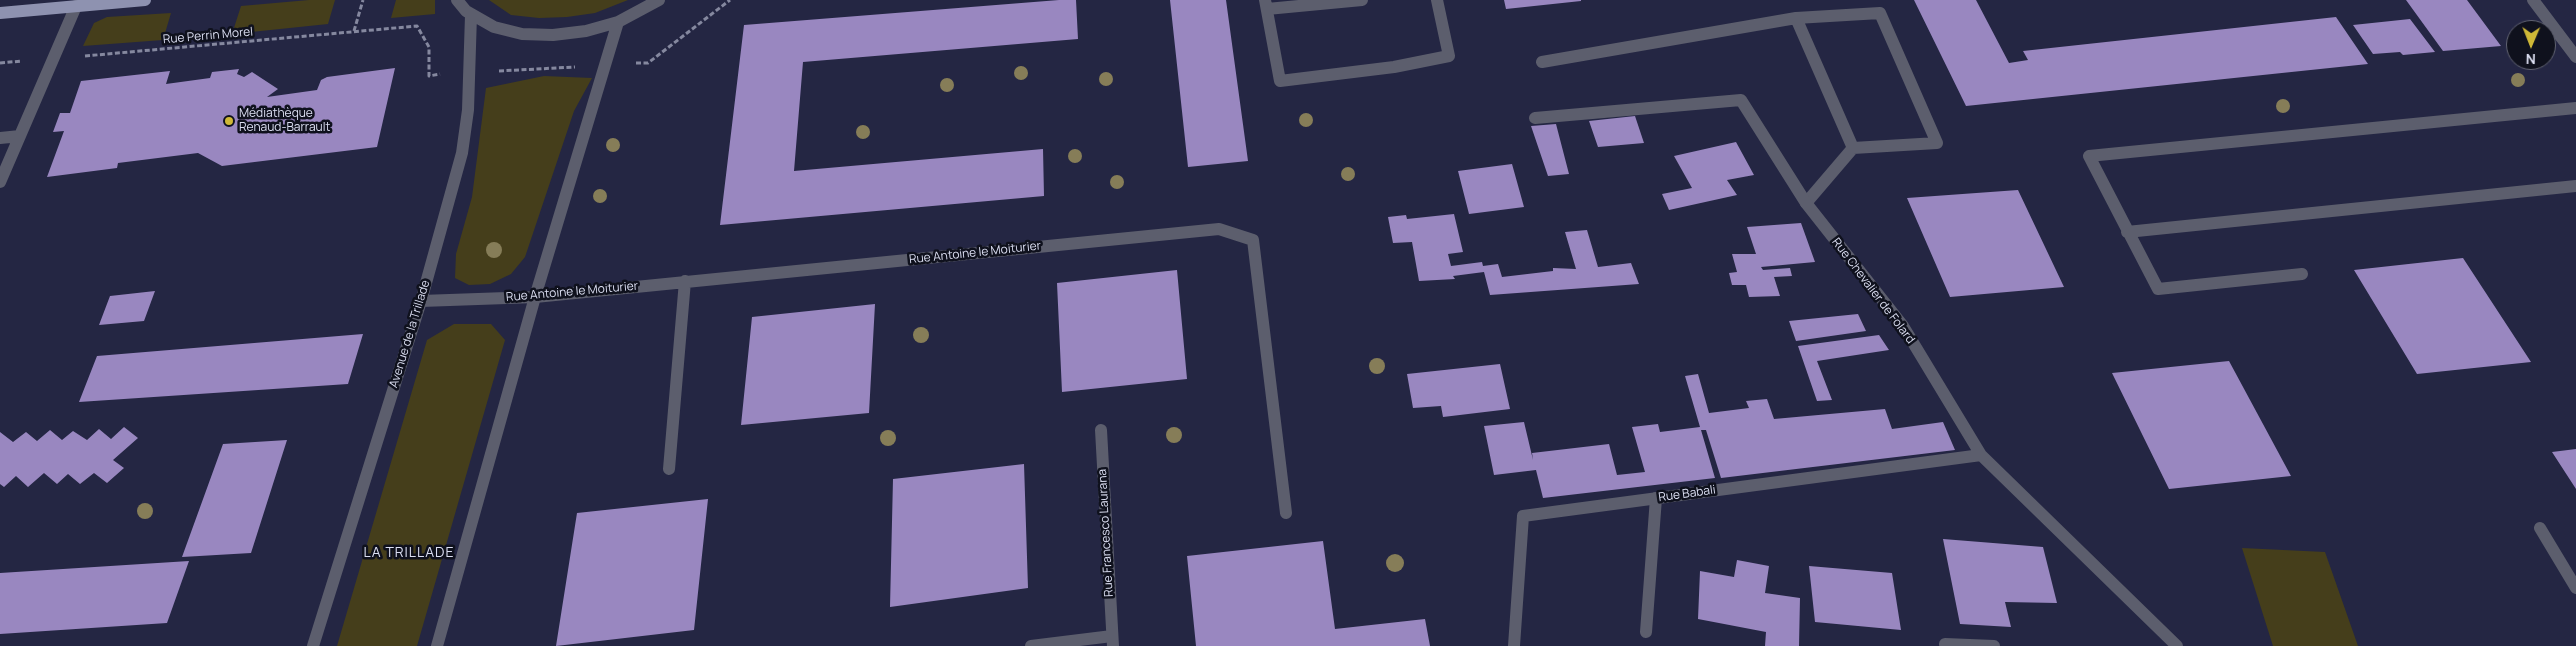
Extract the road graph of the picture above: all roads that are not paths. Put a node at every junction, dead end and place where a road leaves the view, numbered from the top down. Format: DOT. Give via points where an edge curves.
graph roads {
  1 [pos="145,0"];
  2 [pos="457,0"];
  3 [pos="659,0"];
  4 [pos="1362,0"];
  5 [pos="1437,0"];
  6 [pos="2533,0"];
  7 [pos="1266,5"];
  8 [pos="76,6"];
  9 [pos="0,13"];
  10 [pos="471,15"];
  11 [pos="1796,18"];
  12 [pos="618,22"];
  13 [pos="2576,57"];
  14 [pos="1542,62"];
  15 [pos="2576,108"];
  16 [pos="1535,118"];
  17 [pos="20,136"];
  18 [pos="0,138"];
  19 [pos="1853,148"];
  20 [pos="0,182"];
  21 [pos="2576,186"];
  22 [pos="1806,203"];
  23 [pos="2127,232"];
  24 [pos="2302,274"];
  25 [pos="685,281"];
  26 [pos="536,297"];
  27 [pos="421,301"];
  28 [pos="1101,430"];
  29 [pos="1981,455"];
  30 [pos="669,469"];
  31 [pos="1656,498"];
  32 [pos="1286,513"];
  33 [pos="2540,528"];
  34 [pos="2576,588"];
  35 [pos="1646,632"];
  36 [pos="1112,641"];
  37 [pos="1945,644"];
  38 [pos="313,646"];
  39 [pos="438,646"];
  40 [pos="1031,646"];
  41 [pos="1514,646"];
  42 [pos="1994,646"];
  43 [pos="2177,646"];
  1 -- 8 [label="main road"];
  2 -- 10 [label="street"];
  3 -- 12 [label="street"];
  4 -- 7 [label="street"];
  5 -- 7 [label="street" via="1449,56 1394,67 1280,81"];
  6 -- 13 [label="street"];
  8 -- 9 [label="main road"];
  8 -- 17 [label="street"];
  10 -- 12 [label="street" via="494,27 522,34 586,31"];
  10 -- 27 [label="street, Avenue de la Trillade" via="468,110 462,153"];
  11 -- 14 [label="street"];
  11 -- 19 [label="street"];
  11 -- 19 [label="street" via="1880,13 1937,143"];
  12 -- 26 [label="street"];
  15 -- 23 [label="street" via="2089,156"];
  16 -- 22 [label="street, Rue Chevalier de Folard" via="1741,100"];
  17 -- 18 [label="street"];
  17 -- 20 [label="street"];
  19 -- 22 [label="street"];
  21 -- 23 [label="street"];
  22 -- 29 [label="street, Rue Chevalier de Folard" via="1903,326"];
  23 -- 24 [label="street" via="2158,289"];
  25 -- 26 [label="street, Rue Antoine le Moiturier"];
  25 -- 30 [label="street"];
  25 -- 32 [label="street, Rue Antoine le Moiturier" via="1219,228 1253,240"];
  26 -- 27 [label="street, Rue Antoine le Moiturier"];
  26 -- 39 [label="street"];
  27 -- 38 [label="street, Avenue de la Trillade"];
  28 -- 36 [label="street, Rue Francesco Laurana"];
  29 -- 31 [label="street, Rue Babali"];
  29 -- 43 [label="street, Rue Chevalier de Folard"];
  31 -- 35 [label="street"];
  31 -- 41 [label="street, Rue Babali" via="1522,516"];
  33 -- 34 [label="street"];
  36 -- 40 [label="street, Rue Francesco Laurana"];
  37 -- 42 [label="street"];
}
